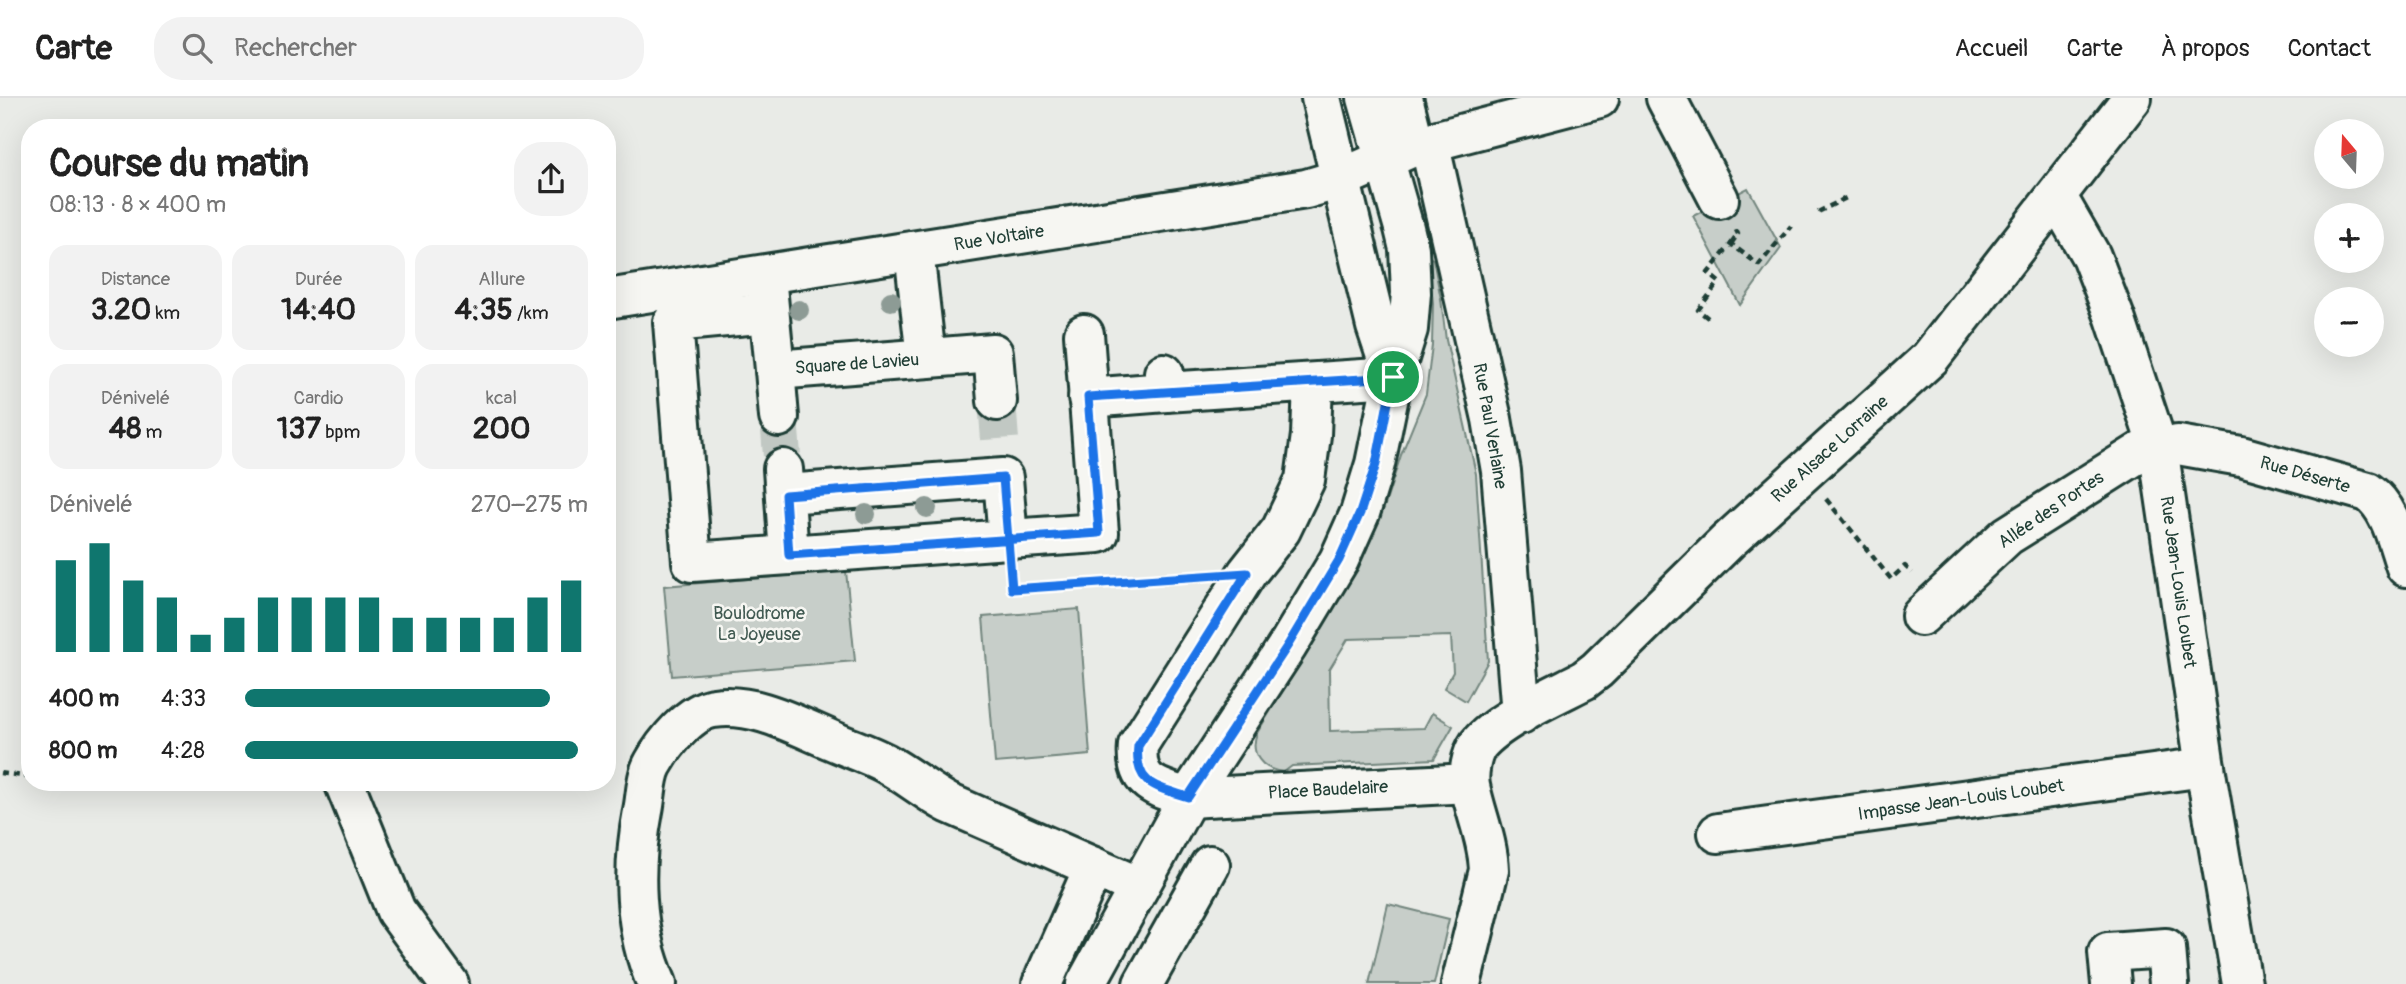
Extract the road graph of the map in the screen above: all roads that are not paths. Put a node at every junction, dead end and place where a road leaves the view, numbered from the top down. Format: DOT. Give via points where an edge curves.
graph roads {
  1 [pos="1321,98"];
  2 [pos="1367,98"];
  3 [pos="1403,98"];
  4 [pos="1599,98"];
  5 [pos="1666,98"];
  6 [pos="2132,98"];
  7 [pos="1410,149"];
  8 [pos="1340,179"];
  9 [pos="2057,197"];
  10 [pos="1719,199"];
  11 [pos="914,251"];
  12 [pos="766,274"];
  13 [pos="616,298"];
  14 [pos="769,313"];
  15 [pos="1084,334"];
  16 [pos="926,358"];
  17 [pos="775,370"];
  18 [pos="1393,377"];
  19 [pos="1313,383"];
  20 [pos="1088,397"];
  21 [pos="997,401"];
  22 [pos="779,417"];
  23 [pos="2158,447"];
  24 [pos="1007,539"];
  25 [pos="789,555"];
  26 [pos="2406,567"];
  27 [pos="1921,616"];
  28 [pos="1521,714"];
  29 [pos="2205,767"];
  30 [pos="1469,783"];
  31 [pos="348,791"];
  32 [pos="1188,797"];
  33 [pos="1718,833"];
  34 [pos="1210,865"];
  35 [pos="1094,867"];
  36 [pos="1139,887"];
  37 [pos="449,984"];
  38 [pos="657,984"];
  39 [pos="1042,984"];
  40 [pos="1086,984"];
  41 [pos="1143,984"];
  42 [pos="1461,984"];
  43 [pos="2111,984"];
  44 [pos="2169,984"];
  45 [pos="2242,984"];
  1 -- 8 [label="street"];
  2 -- 7 [label="street"];
  3 -- 7 [label="street"];
  4 -- 7 [label="street, Rue Voltaire"];
  5 -- 10 [label="street"];
  6 -- 9 [label="street, Rue Alsace Lorraine"];
  7 -- 8 [label="street, Rue Voltaire"];
  7 -- 18 [label="street" via="1411,293 1408,329"];
  7 -- 28 [label="street, Rue Paul Verlaine" via="1498,450"];
  8 -- 11 [label="street, Rue Voltaire" via="981,249"];
  8 -- 18 [label="street"];
  9 -- 23 [label="street, Rue Jean-Louis Loubet" via="2096,268"];
  9 -- 28 [label="street, Rue Alsace Lorraine" via="1930,358 1728,541 1597,670"];
  11 -- 12 [label="street, Rue Voltaire"];
  11 -- 16 [label="street"];
  12 -- 13 [label="street, Rue Voltaire"];
  12 -- 14 [label="street, Square de Lavieu"];
  14 -- 17 [label="street, Square de Lavieu"];
  14 -- 25 [label="street" via="673,322 692,562"];
  15 -- 20 [label="street"];
  16 -- 17 [label="street, Square de Lavieu"];
  16 -- 21 [label="street, Square de Lavieu" via="993,353"];
  17 -- 22 [label="street"];
  18 -- 19 [label="street"];
  18 -- 32 [label="street" via="1376,464 1339,560"];
  19 -- 20 [label="street" via="1165,383"];
  19 -- 32 [label="street, Place Baudelaire" via="1304,480 1282,530 1247,573 1138,746 1144,780"];
  20 -- 24 [label="street" via="1099,533"];
  23 -- 26 [label="street, Rue Déserte" via="2178,445 2241,456 2368,492 2388,516"];
  23 -- 27 [label="street, Allée des Portes" via="2130,457 2007,536"];
  23 -- 29 [label="street, Rue Jean-Louis Loubet"];
  24 -- 25 [label="street"];
  24 -- 25 [label="street" via="1002,466 784,482"];
  28 -- 30 [label="street, Rue Alsace Lorraine" via="1493,730 1477,746"];
  29 -- 33 [label="street, Impasse Jean-Louis Loubet"];
  29 -- 45 [label="street, Rue Jean-Louis Loubet"];
  30 -- 32 [label="street, Place Baudelaire"];
  30 -- 42 [label="street" via="1489,852 1489,870"];
  31 -- 37 [label="street" via="396,911"];
  32 -- 36 [label="street"];
  34 -- 41 [label="street"];
  35 -- 36 [label="street"];
  35 -- 38 [label="street" via="948,803 884,762 768,714 713,708 687,720 652,766 640,826 636,906"];
  35 -- 39 [label="street"];
  36 -- 40 [label="street"];
  43 -- 44 [label="street" via="2108,952 2166,948"];
}
